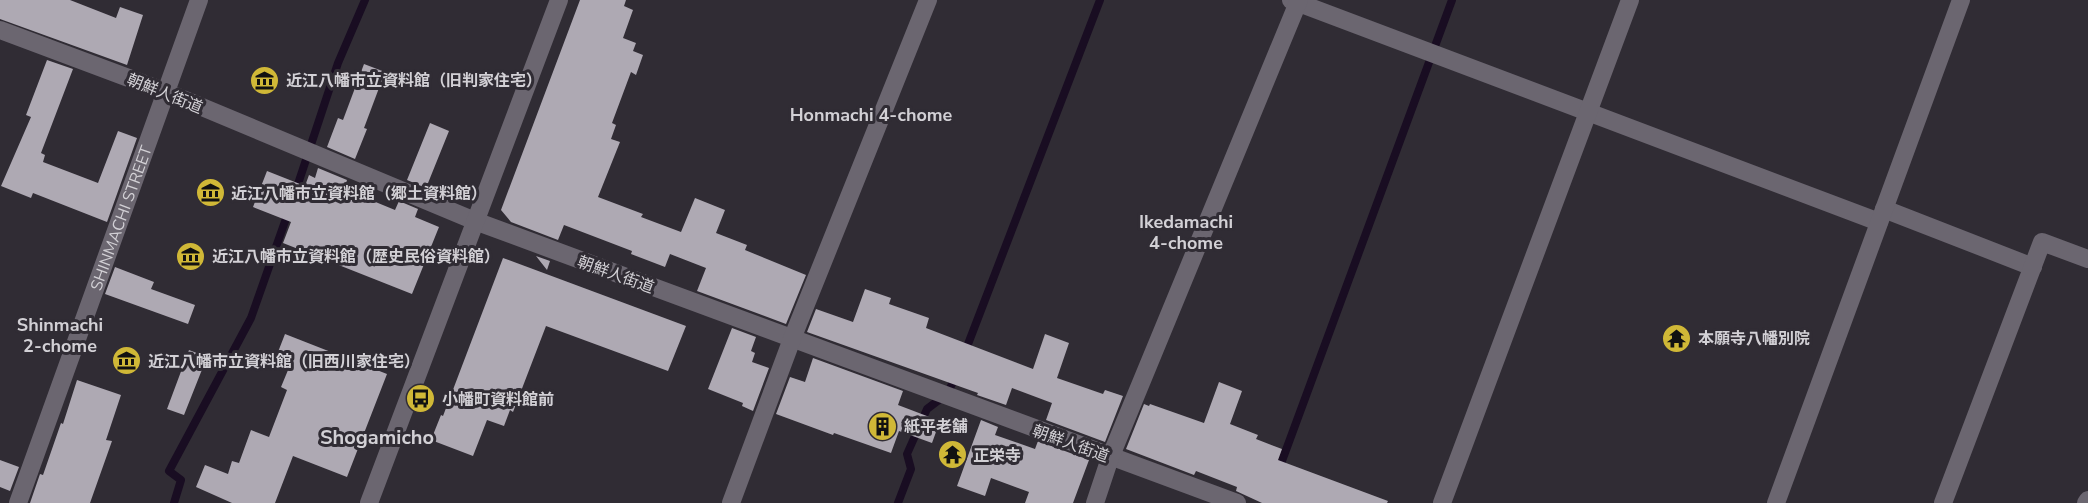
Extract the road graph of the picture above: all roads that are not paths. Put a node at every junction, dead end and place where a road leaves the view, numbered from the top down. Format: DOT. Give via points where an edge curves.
graph roads {
  1 [pos="199,0"];
  2 [pos="559,0"];
  3 [pos="928,0"];
  4 [pos="1630,0"];
  5 [pos="1961,0"];
  6 [pos="1296,1"];
  7 [pos="0,30"];
  8 [pos="166,92"];
  9 [pos="1589,112"];
  10 [pos="1882,216"];
  11 [pos="475,221"];
  12 [pos="2088,259"];
  13 [pos="2033,267"];
  14 [pos="792,339"];
  15 [pos="1110,458"];
  16 [pos="18,503"];
  17 [pos="369,503"];
  18 [pos="731,503"];
  19 [pos="1095,503"];
  20 [pos="1237,503"];
  21 [pos="1442,503"];
  22 [pos="1776,503"];
  23 [pos="1943,503"];
  1 -- 8 [label="street, SHINMACHI STREET"];
  2 -- 11 [label="street"];
  3 -- 14 [label="street"];
  4 -- 9 [label="street"];
  5 -- 10 [label="street"];
  6 -- 9 [label="street"];
  6 -- 15 [label="street"];
  7 -- 8 [label="street, 朝鮮人街道"];
  8 -- 11 [label="street, 朝鮮人街道"];
  8 -- 16 [label="street, SHINMACHI STREET"];
  9 -- 10 [label="street"];
  9 -- 21 [label="street"];
  10 -- 13 [label="street"];
  10 -- 22 [label="street"];
  11 -- 14 [label="street, 朝鮮人街道"];
  11 -- 17 [label="street"];
  12 -- 13 [label="street" via="2042,242"];
  13 -- 23 [label="street"];
  14 -- 15 [label="street, 朝鮮人街道"];
  14 -- 18 [label="street"];
  15 -- 19 [label="street"];
  15 -- 20 [label="street, 朝鮮人街道"];
}
